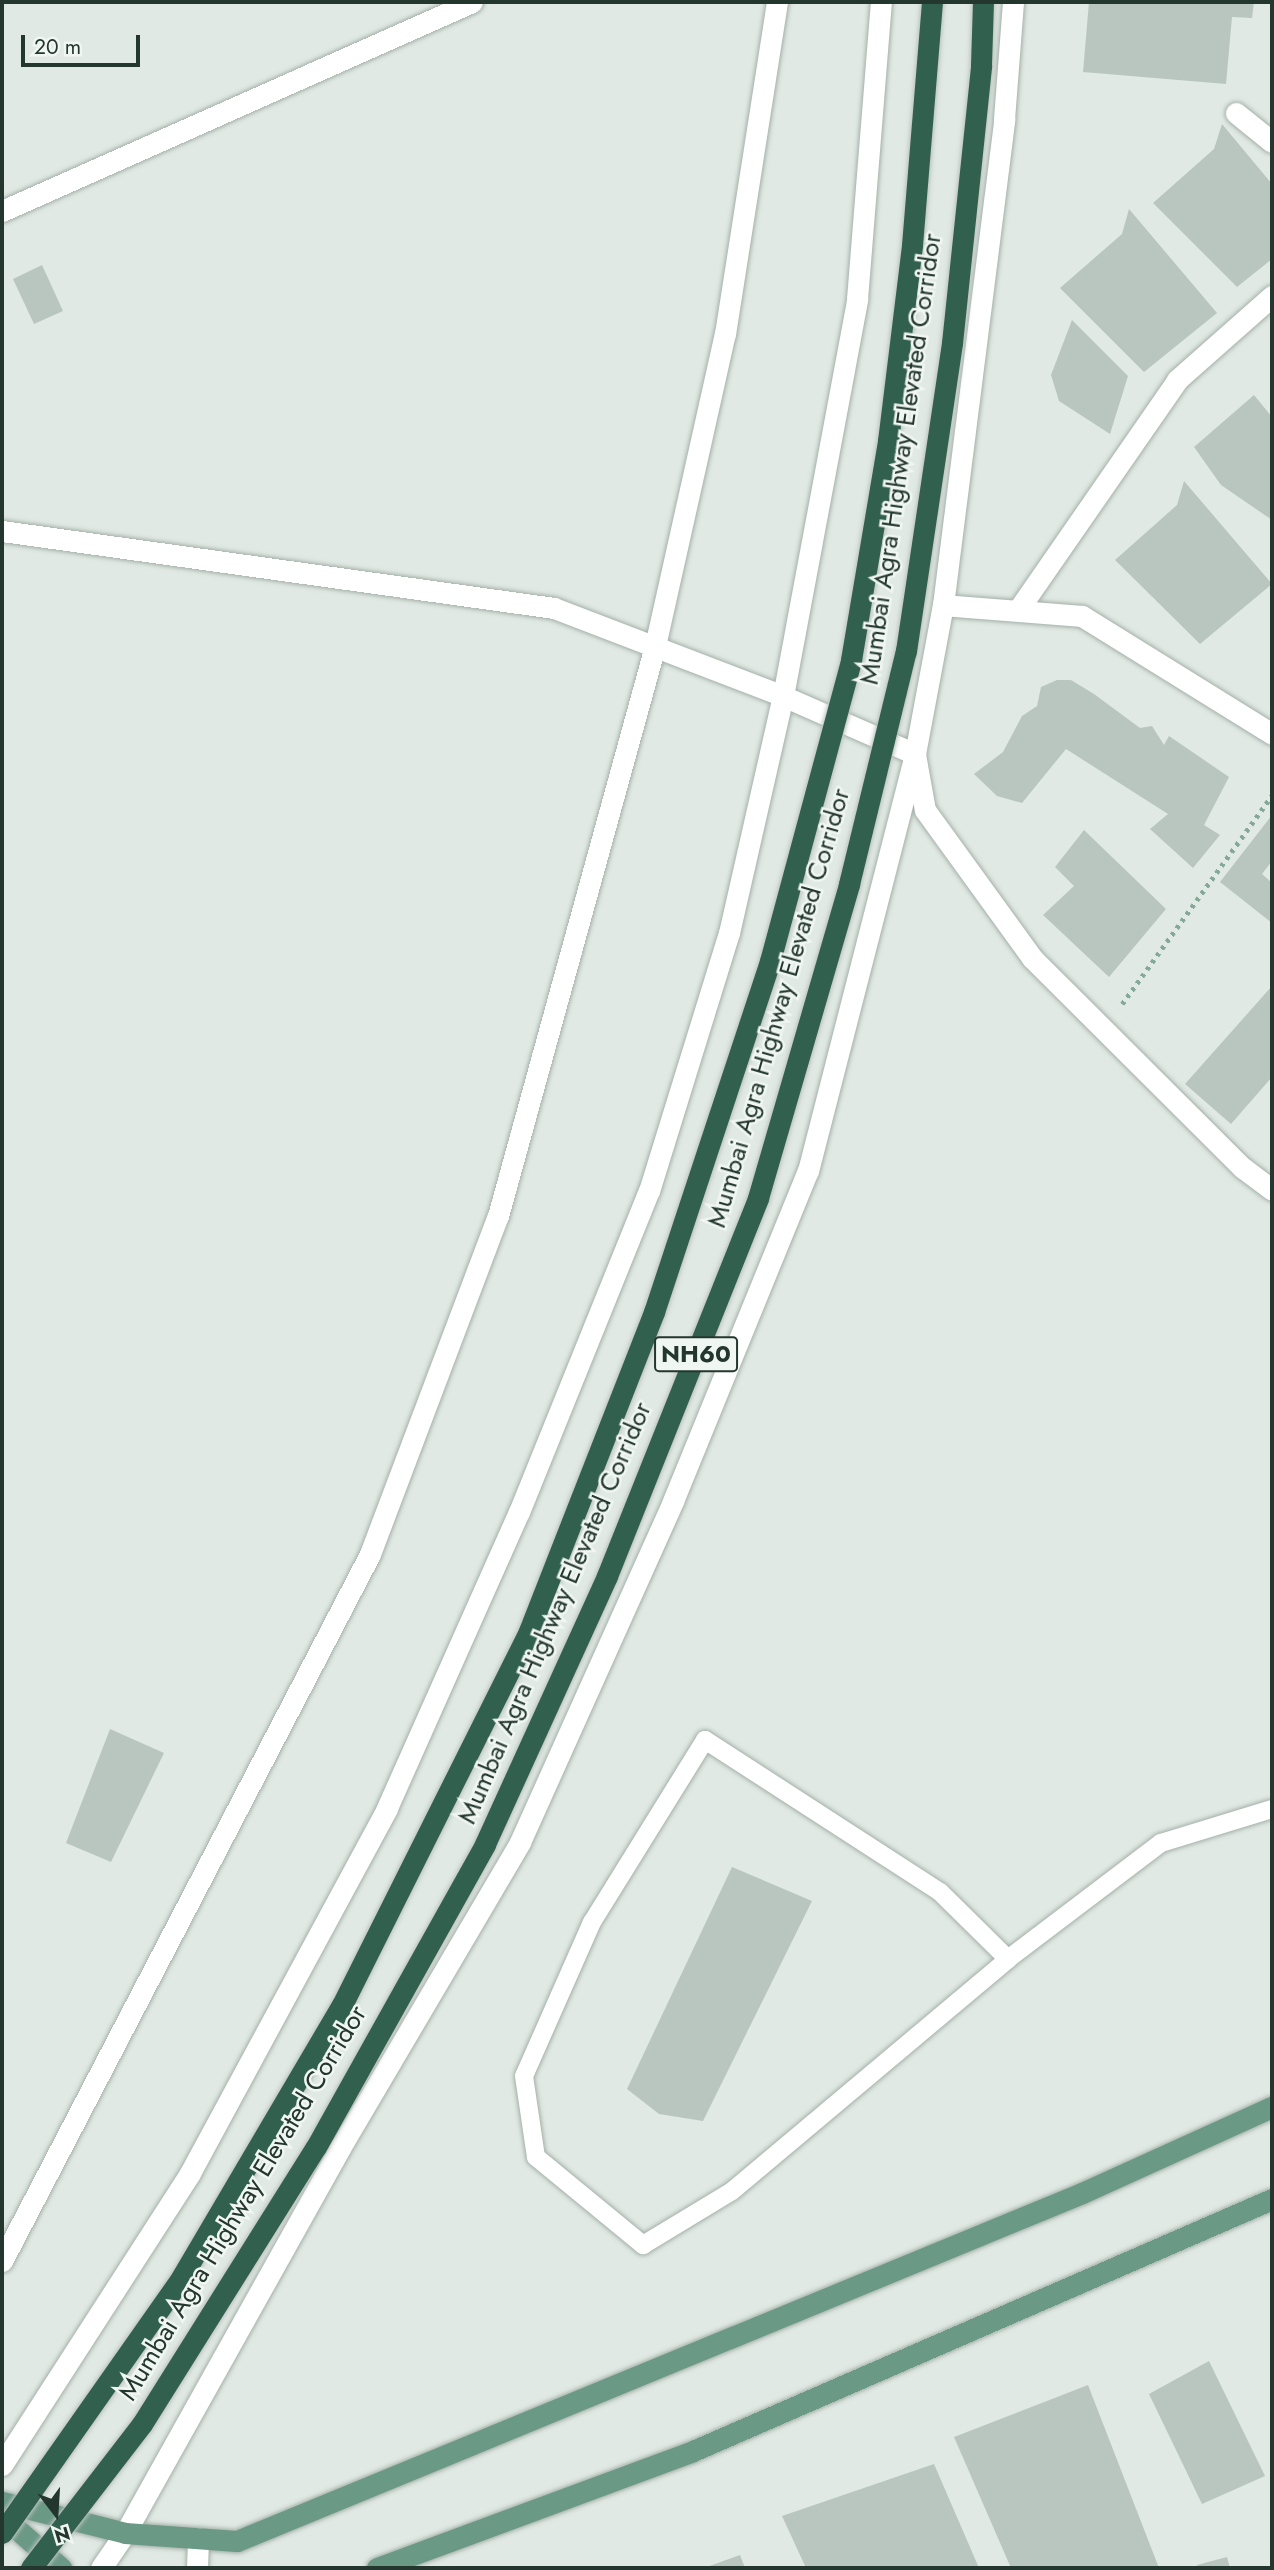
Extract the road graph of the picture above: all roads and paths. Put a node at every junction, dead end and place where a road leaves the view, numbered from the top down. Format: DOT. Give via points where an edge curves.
graph roads {
  1 [pos="472,2"];
  2 [pos="777,2"];
  3 [pos="881,2"];
  4 [pos="932,2"];
  5 [pos="983,2"];
  6 [pos="1013,2"];
  7 [pos="1236,113"];
  8 [pos="1272,142"];
  9 [pos="2,211"];
  10 [pos="1272,296"];
  11 [pos="2,531"];
  12 [pos="943,605"];
  13 [pos="1018,610"];
  14 [pos="655,646"];
  15 [pos="783,696"];
  16 [pos="1272,733"];
  17 [pos="915,754"];
  18 [pos="1272,795"];
  19 [pos="1104,1029"];
  20 [pos="1272,1191"];
  21 [pos="1272,1809"];
  22 [pos="1008,1959"];
  23 [pos="1272,2107"];
  24 [pos="1272,2199"];
  25 [pos="2,2261"];
  26 [pos="2,2465"];
  27 [pos="2,2502"];
  28 [pos="2,2516"];
  29 [pos="2,2533"];
  30 [pos="125,2533"];
  31 [pos="198,2538"];
  32 [pos="406,2563"];
  33 [pos="31,2568"];
  34 [pos="61,2568"];
  35 [pos="101,2568"];
  36 [pos="197,2568"];
  37 [pos="377,2568"];
  1 -- 9 [label="street"];
  2 -- 14 [label="street" via="725,334"];
  3 -- 15 [label="street" via="857,299"];
  4 -- 29 [label="highway, Mumbai Agra Highway Elevated Corridor / NH60, bridge" via="911,258 888,441 851,660 770,961 654,1312 529,1631 342,2006 181,2278"];
  5 -- 33 [label="highway, Mumbai Agra Highway Elevated Corridor / NH60, bridge" via="981,65 952,343 906,651 849,884 758,1198 607,1576 485,1844 317,2147 142,2424"];
  6 -- 12 [label="street" via="1003,133"];
  7 -- 8 [label="street"];
  10 -- 13 [label="street" via="1177,380"];
  11 -- 14 [label="street" via="554,608"];
  12 -- 13 [label="street"];
  12 -- 17 [label="street"];
  13 -- 16 [label="street" via="1082,616"];
  14 -- 15 [label="street"];
  14 -- 25 [label="street" via="498,1216 370,1554"];
  15 -- 17 [label="street"];
  15 -- 26 [label="street" via="729,933 649,1191 519,1512 387,1808 190,2174"];
  17 -- 19 [label="street" via="925,810 1032,958"];
  17 -- 30 [label="street" via="808,1171 673,1501 520,1842 340,2148"];
  18 -- 19 [label="path"];
  19 -- 20 [label="street" via="1243,1168"];
  21 -- 22 [label="lane" via="1161,1843"];
  22 -- 22 [label="lane" via="733,2191 643,2245 536,2157 524,2076 592,1922 705,1740 940,1892"];
  23 -- 31 [label="main road" via="1082,2193 237,2541"];
  24 -- 32 [label="main road" via="693,2451"];
  27 -- 30 [label="main road"];
  28 -- 34 [label="main road"];
  30 -- 31 [label="main road"];
  30 -- 35 [label="street"];
  31 -- 36 [label="street"];
  32 -- 37 [label="main road"];
}
